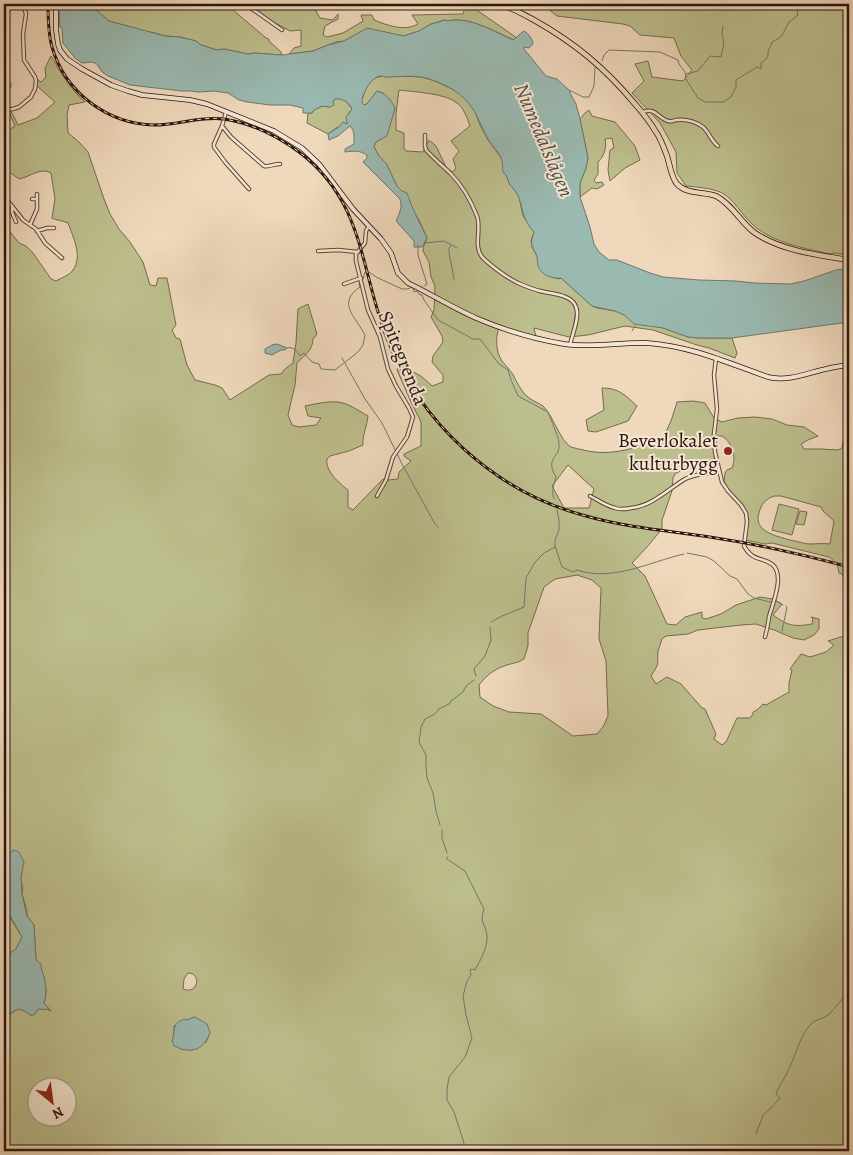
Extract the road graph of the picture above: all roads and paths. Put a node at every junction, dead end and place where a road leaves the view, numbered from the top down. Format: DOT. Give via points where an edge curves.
graph roads {
  1 [pos="11,4"];
  2 [pos="23,4"];
  3 [pos="56,4"];
  4 [pos="245,4"];
  5 [pos="500,4"];
  6 [pos="4,8"];
  7 [pos="282,30"];
  8 [pos="4,110"];
  9 [pos="226,112"];
  10 [pos="642,112"];
  11 [pos="222,126"];
  12 [pos="425,134"];
  13 [pos="718,146"];
  14 [pos="280,164"];
  15 [pos="249,189"];
  16 [pos="37,194"];
  17 [pos="4,196"];
  18 [pos="32,199"];
  19 [pos="37,199"];
  20 [pos="12,206"];
  21 [pos="16,222"];
  22 [pos="30,225"];
  23 [pos="369,226"];
  24 [pos="54,228"];
  25 [pos="37,231"];
  26 [pos="318,251"];
  27 [pos="358,252"];
  28 [pos="62,258"];
  29 [pos="849,260"];
  30 [pos="361,278"];
  31 [pos="344,284"];
  32 [pos="570,345"];
  33 [pos="716,358"];
  34 [pos="849,365"];
  35 [pos="719,469"];
  36 [pos="377,496"];
  37 [pos="590,496"];
  38 [pos="765,636"];
  1 -- 6 [label="street"];
  2 -- 8 [label="street" via="26,14 24,60 35,77 35,89 19,106"];
  3 -- 9 [label="main road" via="60,50 82,69 128,91 194,100"];
  4 -- 7 [label="street"];
  5 -- 10 [label="main road" via="568,40 612,78"];
  9 -- 11 [label="street"];
  9 -- 23 [label="main road" via="274,131 302,148"];
  10 -- 13 [label="street" via="651,110 670,121 695,123"];
  10 -- 29 [label="main road" via="660,140 674,180 681,187 720,198 750,229 768,239 794,250"];
  11 -- 14 [label="street" via="264,166"];
  11 -- 15 [label="street" via="214,149"];
  12 -- 32 [label="street" via="426,150 457,181 476,213 481,256 517,282 566,297 575,304 577,316"];
  16 -- 19 [label="street"];
  17 -- 20 [label="street"];
  18 -- 19 [label="street"];
  19 -- 22 [label="street" via="36,213"];
  20 -- 21 [label="street"];
  20 -- 22 [label="street"];
  22 -- 25 [label="street"];
  23 -- 27 [label="street, Spitegrenda" via="365,243"];
  23 -- 32 [label="main road" via="387,246 398,273 408,282 483,321"];
  24 -- 25 [label="street"];
  25 -- 28 [label="street"];
  26 -- 27 [label="street"];
  27 -- 30 [label="street, Spitegrenda" via="356,259"];
  30 -- 31 [label="street"];
  30 -- 36 [label="street, Spitegrenda" via="368,310 391,375 412,417 407,437 393,457"];
  32 -- 33 [label="main road" via="651,344"];
  33 -- 34 [label="main road" via="768,378 779,379"];
  33 -- 35 [label="street" via="714,445"];
  35 -- 37 [label="street" via="686,479 641,507 615,508"];
  35 -- 38 [label="street" via="725,486 746,514 744,546 751,555 770,563 776,570 775,600"];
}
